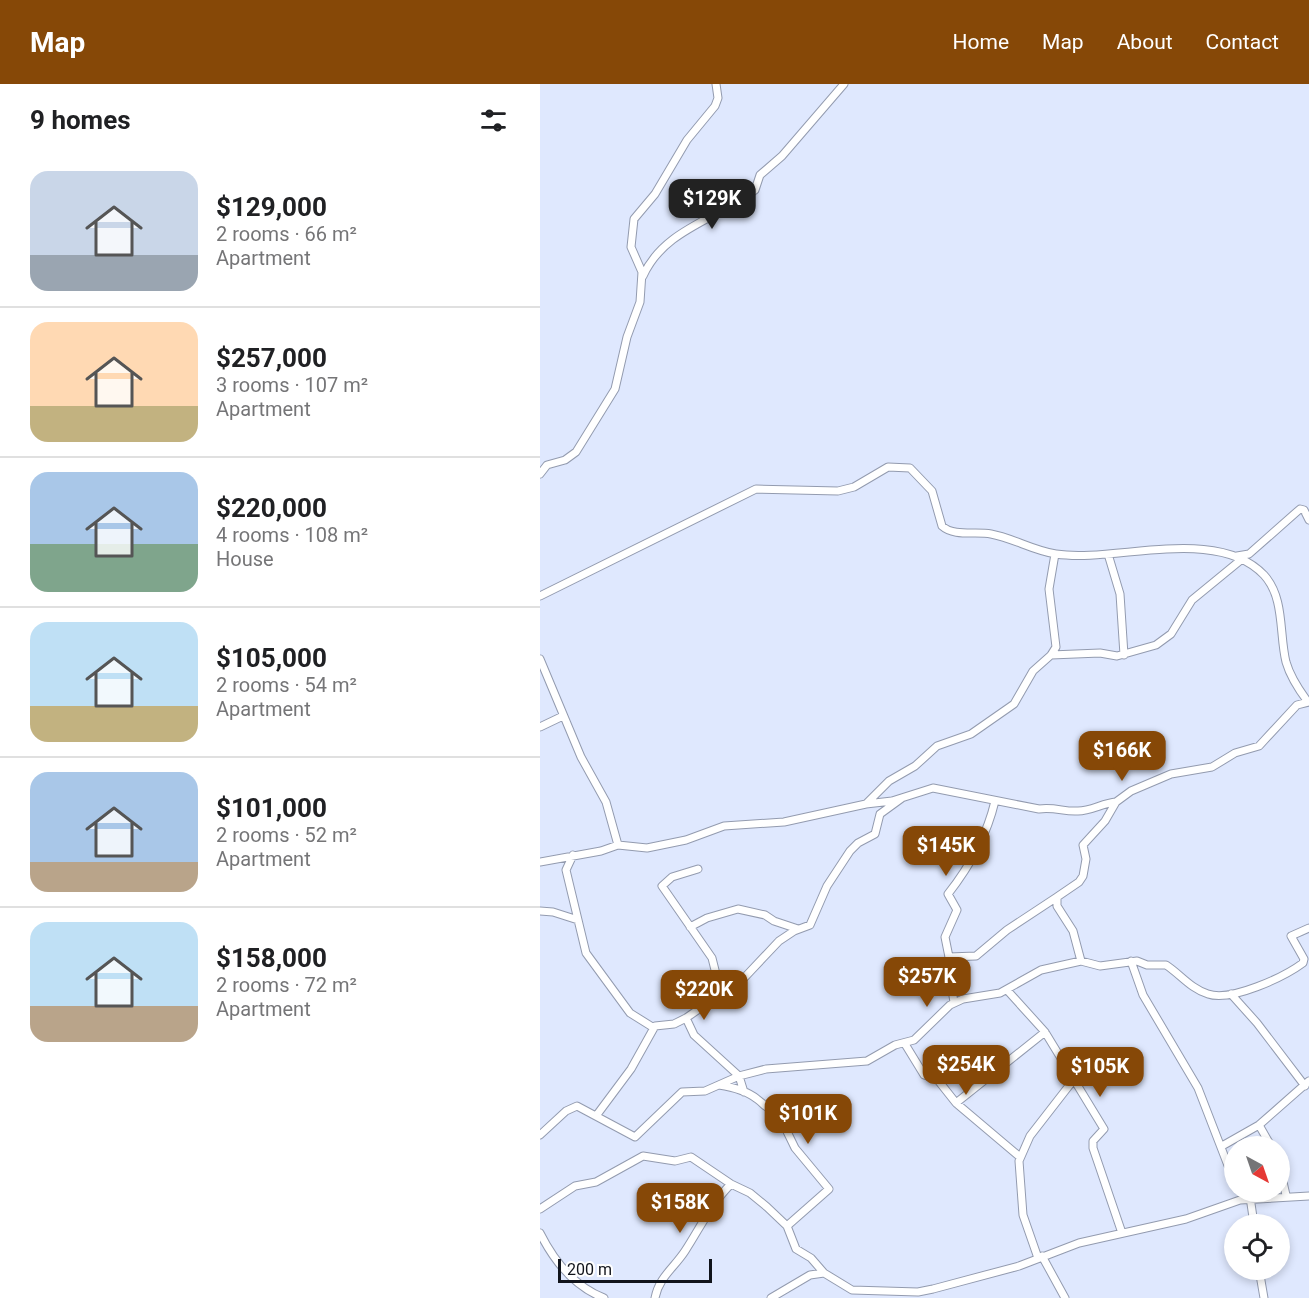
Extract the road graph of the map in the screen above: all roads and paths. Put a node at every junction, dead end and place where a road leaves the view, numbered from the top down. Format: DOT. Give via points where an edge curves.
graph roads {
  1 [pos="716,84"];
  2 [pos="844,84"];
  3 [pos="643,276"];
  4 [pos="540,474"];
  5 [pos="1309,520"];
  6 [pos="1054,554"];
  7 [pos="1108,554"];
  8 [pos="1240,558"];
  9 [pos="540,596"];
  10 [pos="1051,655"];
  11 [pos="1124,655"];
  12 [pos="540,660"];
  13 [pos="1309,702"];
  14 [pos="563,716"];
  15 [pos="540,727"];
  16 [pos="902,798"];
  17 [pos="995,801"];
  18 [pos="1116,802"];
  19 [pos="866,804"];
  20 [pos="618,845"];
  21 [pos="573,855"];
  22 [pos="540,862"];
  23 [pos="698,869"];
  24 [pos="1057,897"];
  25 [pos="540,911"];
  26 [pos="578,920"];
  27 [pos="690,927"];
  28 [pos="1309,928"];
  29 [pos="798,929"];
  30 [pos="949,957"];
  31 [pos="1081,961"];
  32 [pos="1131,961"];
  33 [pos="1307,964"];
  34 [pos="1006,990"];
  35 [pos="721,994"];
  36 [pos="1231,994"];
  37 [pos="954,1002"];
  38 [pos="686,1018"];
  39 [pos="654,1028"];
  40 [pos="1045,1032"];
  41 [pos="905,1044"];
  42 [pos="739,1076"];
  43 [pos="1075,1078"];
  44 [pos="1307,1083"];
  45 [pos="718,1085"];
  46 [pos="745,1092"];
  47 [pos="956,1103"];
  48 [pos="596,1116"];
  49 [pos="1259,1125"];
  50 [pos="540,1135"];
  51 [pos="1265,1136"];
  52 [pos="1222,1146"];
  53 [pos="1224,1152"];
  54 [pos="1020,1157"];
  55 [pos="731,1184"];
  56 [pos="1290,1195"];
  57 [pos="1309,1196"];
  58 [pos="1234,1202"];
  59 [pos="540,1209"];
  60 [pos="788,1226"];
  61 [pos="540,1233"];
  62 [pos="1122,1233"];
  63 [pos="1040,1257"];
  64 [pos="824,1273"];
  65 [pos="1261,1280"];
  66 [pos="852,1290"];
  67 [pos="896,1294"];
  68 [pos="604,1298"];
  69 [pos="655,1298"];
  70 [pos="771,1298"];
  71 [pos="860,1298"];
  72 [pos="1065,1298"];
  73 [pos="1264,1298"];
  1 -- 3 [label="street" via="715,106 634,219 631,247"];
  2 -- 3 [label="street" via="782,156 760,175 756,190 675,236 651,260"];
  3 -- 4 [label="street" via="640,302 615,389 576,453 548,465"];
  5 -- 8 [label="street" via="1305,510 1300,509"];
  6 -- 7 [label="street"];
  6 -- 9 [label="street" via="991,534 945,529 925,482 910,468 894,466 838,491 752,490"];
  6 -- 10 [label="street" via="1049,589 1057,644"];
  7 -- 8 [label="street" via="1186,549"];
  7 -- 11 [label="street" via="1120,594"];
  8 -- 11 [label="street" via="1192,600 1165,640"];
  8 -- 13 [label="street" via="1264,574 1272,588 1280,609 1286,662"];
  10 -- 11 [label="street"];
  10 -- 19 [label="street" via="1033,671 1014,704 971,734 937,746 915,766 889,781"];
  12 -- 14 [label="street"];
  13 -- 18 [label="street" via="1297,705 1259,746 1207,768 1171,774"];
  14 -- 15 [label="street"];
  14 -- 20 [label="street" via="606,802"];
  16 -- 17 [label="street" via="933,788"];
  16 -- 19 [label="street"];
  16 -- 29 [label="street" via="880,814 875,834 854,847 827,886 812,923"];
  17 -- 18 [label="street" via="1077,811"];
  17 -- 30 [label="street" via="988,829 962,877 948,894 957,910 945,937"];
  18 -- 24 [label="street" via="1083,845 1086,864 1081,880"];
  19 -- 20 [label="street" via="784,822 724,826 686,840 647,848"];
  20 -- 21 [label="street"];
  21 -- 22 [label="street"];
  21 -- 26 [label="street" via="566,870"];
  23 -- 27 [label="street" via="672,877 662,886"];
  24 -- 30 [label="street" via="976,956"];
  24 -- 31 [label="street" via="1057,906 1073,931"];
  25 -- 26 [label="street"];
  26 -- 39 [label="street" via="584,949 604,981 630,1013"];
  27 -- 29 [label="street" via="738,909"];
  27 -- 35 [label="street" via="712,958"];
  28 -- 33 [label="street" via="1291,936"];
  29 -- 35 [label="street" via="778,941 760,964"];
  30 -- 37 [label="street"];
  31 -- 32 [label="street" via="1100,966"];
  31 -- 34 [label="street" via="1041,970"];
  32 -- 36 [label="street" via="1166,965 1209,995"];
  32 -- 52 [label="street" via="1140,990 1198,1088"];
  33 -- 36 [label="street"];
  34 -- 37 [label="street"];
  34 -- 40 [label="street"];
  35 -- 38 [label="street"];
  36 -- 44 [label="street"];
  37 -- 41 [label="street"];
  38 -- 39 [label="street"];
  38 -- 42 [label="street" via="694,1035"];
  39 -- 48 [label="street" via="631,1069"];
  40 -- 43 [label="street"];
  40 -- 47 [label="street"];
  41 -- 42 [label="street" via="889,1047 867,1061 795,1065"];
  41 -- 47 [label="street" via="924,1075 937,1079"];
  42 -- 45 [label="street"];
  42 -- 46 [label="street"];
  43 -- 54 [label="street" via="1030,1136"];
  43 -- 62 [label="street" via="1104,1129 1093,1148"];
  44 -- 49 [label="street"];
  45 -- 46 [label="street"];
  45 -- 48 [label="street" via="702,1092 678,1094 635,1137"];
  46 -- 60 [label="street" via="779,1114 795,1148 829,1189"];
  47 -- 54 [label="street"];
  48 -- 50 [label="street" via="577,1106 570,1108"];
  49 -- 51 [label="street"];
  49 -- 52 [label="street"];
  52 -- 53 [label="street"];
  54 -- 63 [label="street" via="1023,1215"];
  55 -- 59 [label="street" via="691,1157 675,1161 646,1155 596,1182 575,1186"];
  55 -- 60 [label="street" via="750,1192"];
  55 -- 69 [label="street" via="713,1203 686,1250 659,1282"];
  56 -- 57 [label="street"];
  58 -- 62 [label="street"];
  60 -- 64 [label="street" via="796,1249"];
  61 -- 68 [label="street" via="562,1269 586,1290"];
  62 -- 63 [label="street"];
  63 -- 67 [label="street" via="933,1289"];
  63 -- 72 [label="street"];
  64 -- 66 [label="street"];
  64 -- 70 [label="street" via="810,1275"];
  65 -- 73 [label="street"];
  66 -- 67 [label="street"];
  66 -- 71 [label="street"];
}
